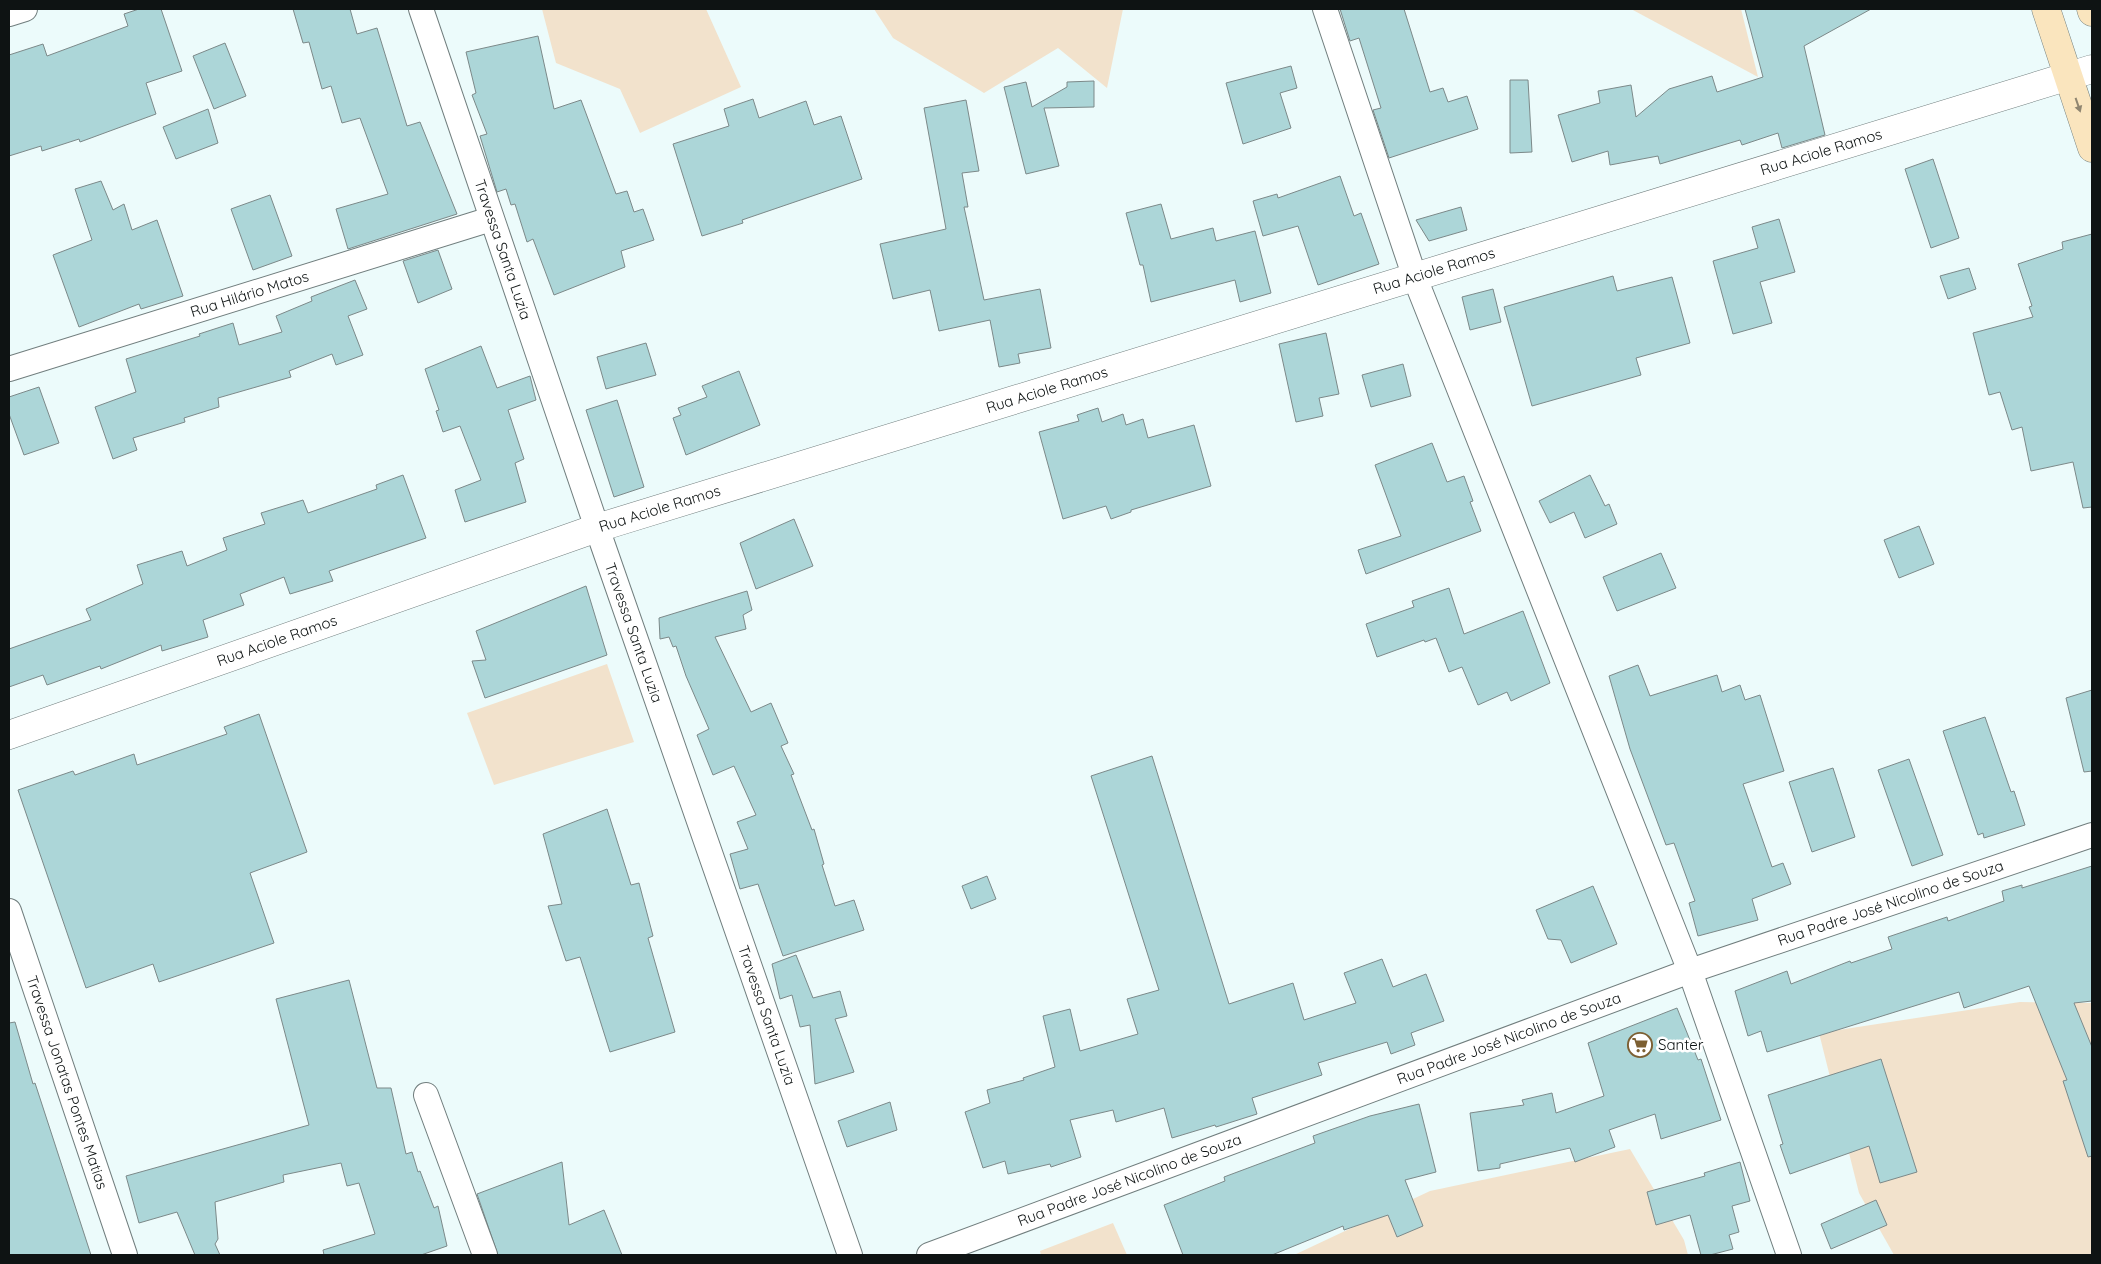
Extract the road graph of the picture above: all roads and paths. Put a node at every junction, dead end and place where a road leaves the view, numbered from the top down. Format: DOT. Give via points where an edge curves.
graph roads {
  1 [pos="24,9"];
  2 [pos="421,9"];
  3 [pos="1325,9"];
  4 [pos="2046,9"];
  5 [pos="9,14"];
  6 [pos="2080,73"];
  7 [pos="2092,148"];
  8 [pos="492,219"];
  9 [pos="1415,278"];
  10 [pos="9,369"];
  11 [pos="597,528"];
  12 [pos="9,735"];
  13 [pos="2092,834"];
  14 [pos="9,912"];
  15 [pos="1690,971"];
  16 [pos="426,1095"];
  17 [pos="125,1255"];
  18 [pos="484,1255"];
  19 [pos="850,1255"];
  20 [pos="929,1255"];
  21 [pos="1789,1255"];
  1 -- 5 [label="street"];
  2 -- 8 [label="street, Travessa Santa Luzia"];
  3 -- 9 [label="street"];
  4 -- 6 [label="main road"];
  6 -- 7 [label="main road, one-way"];
  6 -- 9 [label="street, Rua Aciole Ramos"];
  8 -- 10 [label="street, Rua Hilário Matos"];
  8 -- 11 [label="street, Travessa Santa Luzia"];
  9 -- 11 [label="street, Rua Aciole Ramos"];
  9 -- 15 [label="street"];
  11 -- 12 [label="street, Rua Aciole Ramos"];
  11 -- 19 [label="street, Travessa Santa Luzia"];
  13 -- 15 [label="street, Rua Padre José Nicolino de Souza"];
  14 -- 17 [label="street, Travessa Jonatas Pontes Matias"];
  15 -- 20 [label="street, Rua Padre José Nicolino de Souza"];
  15 -- 21 [label="street"];
  16 -- 18 [label="street"];
}
